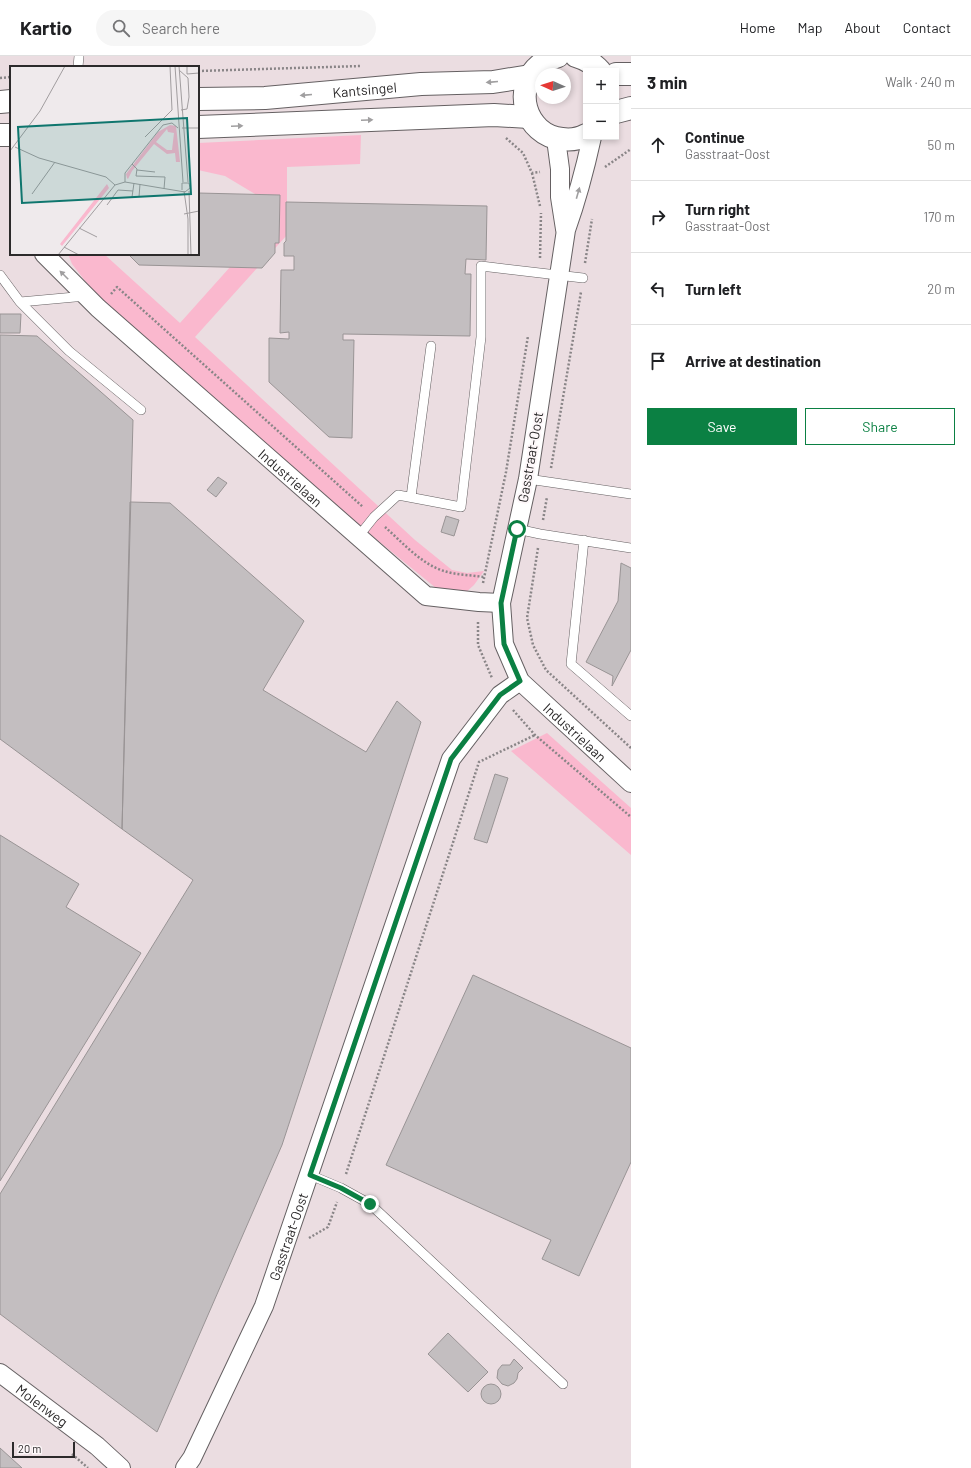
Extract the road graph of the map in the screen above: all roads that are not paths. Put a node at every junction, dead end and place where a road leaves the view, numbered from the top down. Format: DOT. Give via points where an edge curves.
graph roads {
  1 [pos="79,56"];
  2 [pos="551,57"];
  3 [pos="78,66"];
  4 [pos="619,74"];
  5 [pos="631,74"];
  6 [pos="530,76"];
  7 [pos="199,99"];
  8 [pos="631,108"];
  9 [pos="619,111"];
  10 [pos="529,117"];
  11 [pos="199,127"];
  12 [pos="0,134"];
  13 [pos="10,135"];
  14 [pos="583,137"];
  15 [pos="556,139"];
  16 [pos="591,140"];
  17 [pos="566,230"];
  18 [pos="45,255"];
  19 [pos="0,275"];
  20 [pos="559,275"];
  21 [pos="583,278"];
  22 [pos="20,302"];
  23 [pos="92,302"];
  24 [pos="431,346"];
  25 [pos="141,410"];
  26 [pos="528,479"];
  27 [pos="631,494"];
  28 [pos="411,497"];
  29 [pos="517,529"];
  30 [pos="358,537"];
  31 [pos="584,540"];
  32 [pos="631,548"];
  33 [pos="501,603"];
  34 [pos="520,681"];
  35 [pos="631,716"];
  36 [pos="631,783"];
  37 [pos="310,1175"];
  38 [pos="0,1373"];
  39 [pos="563,1384"];
  40 [pos="122,1468"];
  41 [pos="185,1468"];
  1 -- 3 [label="lane"];
  2 -- 6 [label="street" via="540,64"];
  4 -- 5 [label="street"];
  6 -- 7 [label="street, Kantsingel, one-way" via="493,82 421,84 265,98"];
  6 -- 10 [label="street" via="525,89 525,104"];
  8 -- 9 [label="street"];
  11 -- 10 [label="street, one-way" via="494,115"];
  10 -- 15 [label="street" via="536,127"];
  12 -- 13 [label="street"];
  14 -- 15 [label="street"];
  15 -- 17 [label="street, Gasstraat-Oost" via="560,197"];
  17 -- 16 [label="street, Gasstraat-Oost, one-way" via="576,202"];
  17 -- 20 [label="street, Gasstraat-Oost"];
  23 -- 18 [label="street, Industrielaan, one-way"];
  19 -- 22 [label="lane"];
  20 -- 21 [label="lane"];
  20 -- 26 [label="street, Gasstraat-Oost"];
  20 -- 28 [label="lane" via="481,266 481,337 461,507"];
  22 -- 23 [label="lane"];
  22 -- 25 [label="lane" via="69,352"];
  23 -- 30 [label="street, Industrielaan"];
  24 -- 28 [label="lane"];
  26 -- 27 [label="lane"];
  26 -- 29 [label="street, Gasstraat-Oost"];
  28 -- 30 [label="lane" via="398,495 374,517"];
  29 -- 31 [label="lane"];
  29 -- 33 [label="street, Gasstraat-Oost"];
  30 -- 33 [label="street, Industrielaan" via="426,596"];
  31 -- 32 [label="lane"];
  31 -- 35 [label="lane" via="571,664"];
  33 -- 34 [label="street, Gasstraat-Oost" via="504,644"];
  34 -- 36 [label="street, Industrielaan"];
  34 -- 37 [label="street, Gasstraat-Oost" via="500,695 451,759"];
  37 -- 39 [label="lane" via="370,1204"];
  37 -- 41 [label="street, Gasstraat-Oost" via="258,1321"];
  38 -- 40 [label="street, Molenweg"];
}
